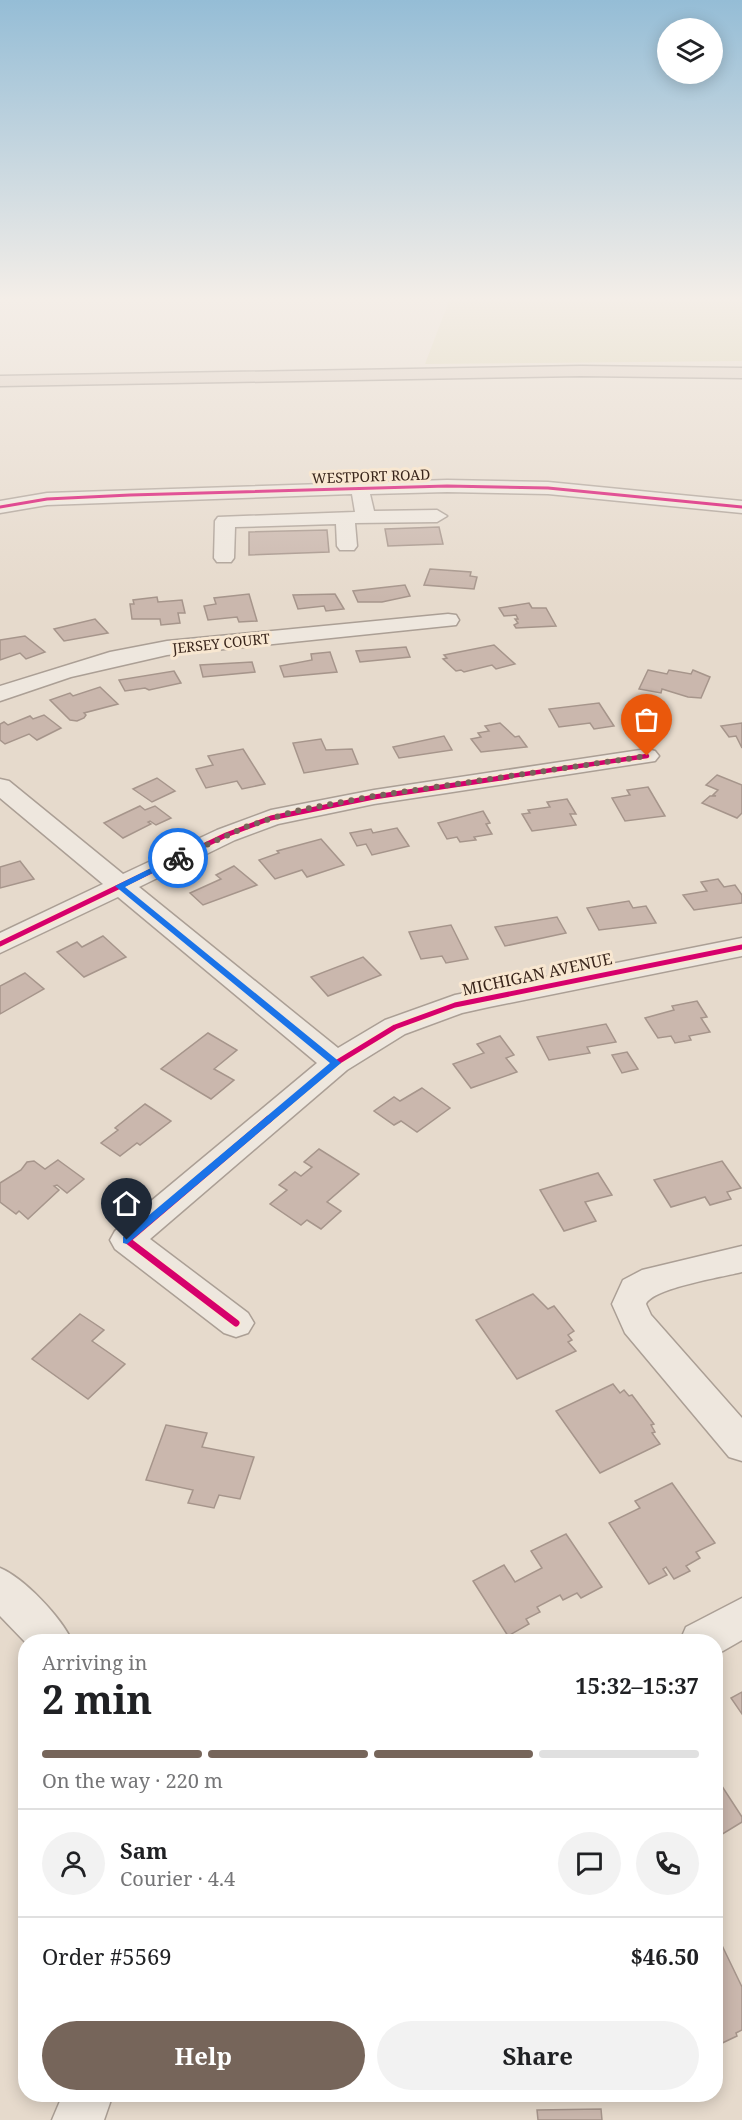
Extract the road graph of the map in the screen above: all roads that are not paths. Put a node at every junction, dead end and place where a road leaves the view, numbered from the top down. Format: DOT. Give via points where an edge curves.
graph roads {
  1 [pos="360,489"];
  2 [pos="0,507"];
  3 [pos="742,507"];
  4 [pos="436,516"];
  5 [pos="366,517"];
  6 [pos="345,518"];
  7 [pos="347,546"];
  8 [pos="224,558"];
  9 [pos="448,620"];
  10 [pos="0,694"];
  11 [pos="647,756"];
  12 [pos="0,786"];
  13 [pos="119,886"];
  14 [pos="0,944"];
  15 [pos="742,947"];
  16 [pos="336,1063"];
  17 [pos="742,1258"];
  18 [pos="236,1323"];
  19 [pos="742,1445"];
  20 [pos="0,1587"];
  21 [pos="742,1618"];
  22 [pos="44,1634"];
  23 [pos="713,1634"];
  24 [pos="85,2102"];
  25 [pos="78,2120"];
  1 -- 2 [label="street, WESTPORT ROAD" via="47,499"];
  1 -- 3 [label="street, WESTPORT ROAD" via="548,488"];
  1 -- 5 [label="street"];
  4 -- 5 [label="street"];
  5 -- 6 [label="street"];
  6 -- 7 [label="street"];
  6 -- 8 [label="street" via="225,521"];
  9 -- 10 [label="street, JERSEY COURT" via="167,648 63,672"];
  11 -- 13 [label="street" via="295,811 226,835"];
  12 -- 13 [label="street"];
  13 -- 14 [label="street"];
  13 -- 16 [label="street"];
  15 -- 16 [label="street, MICHIGAN AVENUE" via="455,1005 395,1027"];
  16 -- 18 [label="street, MICHIGAN AVENUE" via="127,1240"];
  17 -- 19 [label="street" via="654,1280 635,1290 629,1304 637,1323"];
  20 -- 22 [label="street"];
  21 -- 23 [label="street"];
  24 -- 25 [label="street"];
}
